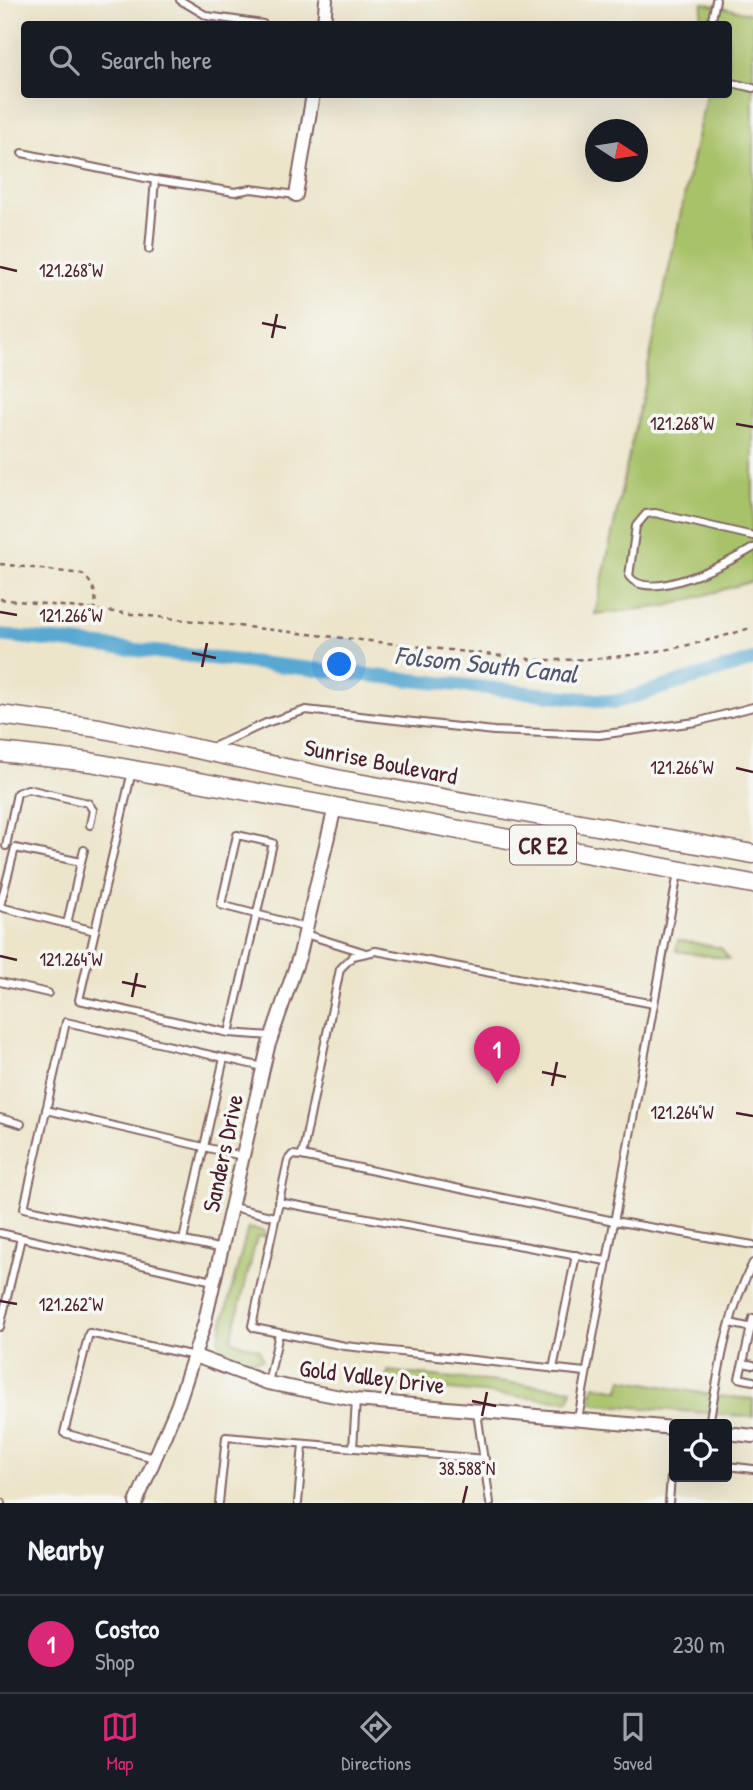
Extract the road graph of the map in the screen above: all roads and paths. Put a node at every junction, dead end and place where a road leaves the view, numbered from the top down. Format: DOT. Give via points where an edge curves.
graph roads {
  1 [pos="180,0"];
  2 [pos="326,0"];
  3 [pos="716,0"];
  4 [pos="242,21"];
  5 [pos="324,21"];
  6 [pos="712,21"];
  7 [pos="732,83"];
  8 [pos="753,88"];
  9 [pos="312,98"];
  10 [pos="22,153"];
  11 [pos="155,180"];
  12 [pos="296,195"];
  13 [pos="149,249"];
  14 [pos="753,536"];
  15 [pos="753,548"];
  16 [pos="0,564"];
  17 [pos="0,599"];
  18 [pos="94,611"];
  19 [pos="753,627"];
  20 [pos="753,707"];
  21 [pos="0,715"];
  22 [pos="206,751"];
  23 [pos="0,752"];
  24 [pos="132,770"];
  25 [pos="412,793"];
  26 [pos="335,807"];
  27 [pos="90,825"];
  28 [pos="3,845"];
  29 [pos="15,848"];
  30 [pos="84,850"];
  31 [pos="753,854"];
  32 [pos="81,862"];
  33 [pos="679,870"];
  34 [pos="753,884"];
  35 [pos="0,906"];
  36 [pos="257,915"];
  37 [pos="67,924"];
  38 [pos="95,931"];
  39 [pos="305,931"];
  40 [pos="363,952"];
  41 [pos="0,982"];
  42 [pos="48,993"];
  43 [pos="654,1004"];
  44 [pos="229,1033"];
  45 [pos="272,1036"];
  46 [pos="224,1058"];
  47 [pos="263,1067"];
  48 [pos="46,1110"];
  49 [pos="0,1118"];
  50 [pos="21,1124"];
  51 [pos="204,1147"];
  52 [pos="243,1156"];
  53 [pos="302,1156"];
  54 [pos="278,1202"];
  55 [pos="232,1207"];
  56 [pos="275,1217"];
  57 [pos="614,1220"];
  58 [pos="0,1233"];
  59 [pos="21,1238"];
  60 [pos="183,1240"];
  61 [pos="753,1245"];
  62 [pos="223,1249"];
  63 [pos="576,1255"];
  64 [pos="606,1261"];
  65 [pos="753,1263"];
  66 [pos="215,1282"];
  67 [pos="753,1318"];
  68 [pos="730,1323"];
  69 [pos="0,1327"];
  70 [pos="752,1328"];
  71 [pos="279,1334"];
  72 [pos="749,1347"];
  73 [pos="195,1356"];
  74 [pos="743,1363"];
  75 [pos="753,1365"];
  76 [pos="553,1369"];
  77 [pos="585,1373"];
  78 [pos="753,1381"];
  79 [pos="268,1383"];
  80 [pos="356,1399"];
  81 [pos="477,1410"];
  82 [pos="578,1419"];
  83 [pos="710,1419"];
  84 [pos="669,1428"];
  85 [pos="732,1434"];
  86 [pos="753,1436"];
  87 [pos="303,1444"];
  88 [pos="353,1448"];
  89 [pos="156,1459"];
  90 [pos="485,1459"];
  91 [pos="732,1467"];
  92 [pos="753,1469"];
  93 [pos="671,1482"];
  94 [pos="136,1503"];
  95 [pos="219,1503"];
  96 [pos="298,1503"];
  97 [pos="490,1503"];
  98 [pos="669,1503"];
  1 -- 4 [label="lane" via="207,16"];
  2 -- 5 [label="street"];
  3 -- 6 [label="lane"];
  7 -- 8 [label="lane"];
  9 -- 12 [label="street"];
  10 -- 11 [label="lane"];
  11 -- 12 [label="lane"];
  11 -- 13 [label="lane"];
  14 -- 15 [label="lane" via="646,514 636,526 629,576 637,584 652,586 709,572"];
  16 -- 18 [label="path" via="82,574 91,582 97,600"];
  17 -- 18 [label="path"];
  18 -- 19 [label="path" via="537,660 580,661 660,652"];
  20 -- 22 [label="lane" via="696,722 599,735 494,731 306,710"];
  21 -- 22 [label="main road, Sunrise Boulevard / CR E2"];
  22 -- 25 [label="main road, Sunrise Boulevard / CR E2"];
  23 -- 24 [label="main road, CR E2"];
  24 -- 26 [label="main road, CR E2"];
  24 -- 38 [label="lane"];
  25 -- 26 [label="main road" via="383,798 356,794"];
  25 -- 31 [label="main road, Sunrise Boulevard / CR E2"];
  26 -- 33 [label="main road, CR E2"];
  26 -- 39 [label="street, Sanders Drive"];
  27 -- 28 [label="lane" via="93,810 88,803 28,789 18,793"];
  28 -- 29 [label="lane"];
  29 -- 32 [label="lane"];
  29 -- 35 [label="lane"];
  30 -- 32 [label="lane"];
  32 -- 37 [label="lane"];
  33 -- 34 [label="main road, CR E2"];
  33 -- 43 [label="lane"];
  35 -- 37 [label="lane"];
  36 -- 36 [label="lane" via="273,843 237,835 221,905"];
  36 -- 39 [label="lane"];
  36 -- 44 [label="lane"];
  37 -- 38 [label="lane"];
  38 -- 44 [label="lane" via="79,1000"];
  39 -- 40 [label="lane"];
  39 -- 45 [label="street, Sanders Drive"];
  40 -- 43 [label="lane"];
  40 -- 53 [label="lane" via="340,969"];
  41 -- 42 [label="lane"];
  43 -- 57 [label="lane"];
  44 -- 45 [label="lane"];
  45 -- 47 [label="street, Sanders Drive"];
  46 -- 47 [label="lane"];
  46 -- 48 [label="lane" via="66,1022"];
  46 -- 51 [label="lane"];
  47 -- 52 [label="street, Sanders Drive"];
  48 -- 51 [label="lane"];
  48 -- 60 [label="lane" via="24,1208"];
  49 -- 50 [label="lane"];
  51 -- 52 [label="lane"];
  51 -- 60 [label="lane"];
  52 -- 55 [label="street, Sanders Drive"];
  53 -- 54 [label="lane" via="292,1155 285,1165"];
  53 -- 57 [label="lane"];
  54 -- 56 [label="lane"];
  54 -- 63 [label="lane"];
  55 -- 56 [label="lane"];
  55 -- 62 [label="street, Sanders Drive"];
  56 -- 71 [label="lane" via="252,1326"];
  57 -- 61 [label="lane"];
  57 -- 64 [label="lane"];
  58 -- 59 [label="lane"];
  59 -- 66 [label="lane"];
  59 -- 69 [label="lane"];
  60 -- 62 [label="lane"];
  62 -- 66 [label="street, Sanders Drive"];
  63 -- 64 [label="lane"];
  63 -- 76 [label="lane"];
  64 -- 77 [label="lane"];
  65 -- 68 [label="lane"];
  66 -- 73 [label="street, Sanders Drive"];
  67 -- 70 [label="lane"];
  68 -- 70 [label="lane"];
  68 -- 83 [label="lane"];
  70 -- 72 [label="lane"];
  71 -- 76 [label="lane" via="345,1346"];
  71 -- 79 [label="lane"];
  72 -- 74 [label="lane"];
  73 -- 79 [label="street, Gold Valley Drive"];
  73 -- 89 [label="street, Sanders Drive"];
  73 -- 89 [label="lane" via="89,1333 64,1433"];
  74 -- 75 [label="lane"];
  74 -- 78 [label="lane" via="740,1378"];
  76 -- 77 [label="lane"];
  77 -- 82 [label="lane"];
  79 -- 80 [label="street, Gold Valley Drive"];
  80 -- 81 [label="street, Gold Valley Drive"];
  80 -- 88 [label="lane"];
  81 -- 82 [label="street, Gold Valley Drive"];
  81 -- 90 [label="lane"];
  82 -- 84 [label="street, Gold Valley Drive"];
  85 -- 86 [label="street"];
  87 -- 88 [label="lane"];
  87 -- 95 [label="lane" via="226,1437"];
  87 -- 96 [label="lane"];
  88 -- 90 [label="lane"];
  89 -- 94 [label="street, Sanders Drive"];
  90 -- 97 [label="lane"];
  91 -- 92 [label="lane"];
  93 -- 98 [label="lane"];
}
